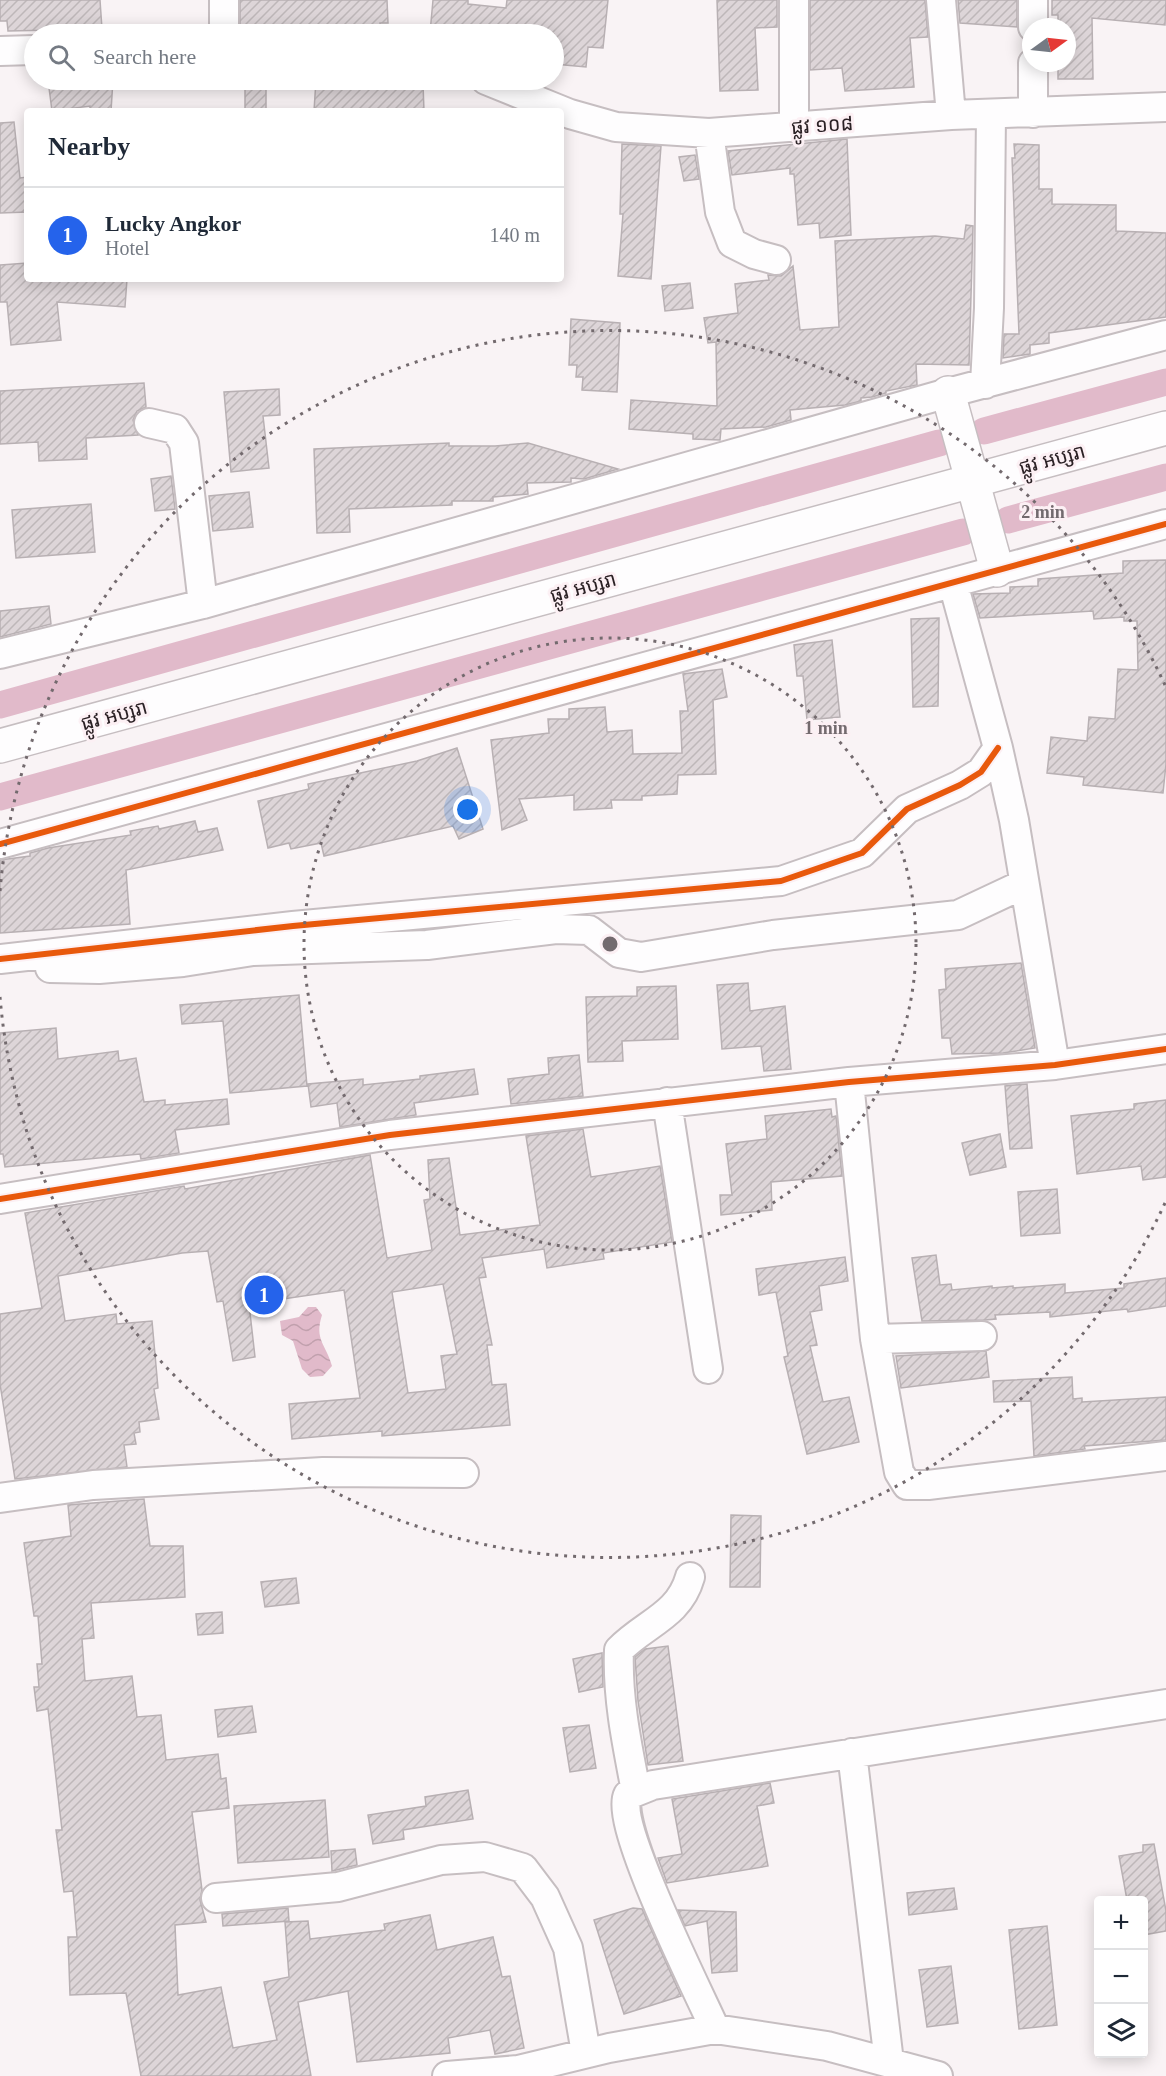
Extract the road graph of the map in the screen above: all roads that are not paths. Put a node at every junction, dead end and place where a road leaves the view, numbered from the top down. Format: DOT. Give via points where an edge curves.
graph roads {
  1 [pos="224,0"];
  2 [pos="794,0"];
  3 [pos="941,0"];
  4 [pos="1033,0"];
  5 [pos="1033,18"];
  6 [pos="224,24"];
  7 [pos="24,50"];
  8 [pos="0,51"];
  9 [pos="1033,72"];
  10 [pos="511,90"];
  11 [pos="1166,107"];
  12 [pos="555,108"];
  13 [pos="564,112"];
  14 [pos="1033,113"];
  15 [pos="951,115"];
  16 [pos="991,116"];
  17 [pos="794,127"];
  18 [pos="709,133"];
  19 [pos="776,260"];
  20 [pos="1166,334"];
  21 [pos="986,384"];
  22 [pos="948,393"];
  23 [pos="149,423"];
  24 [pos="1166,428"];
  25 [pos="972,481"];
  26 [pos="1166,524"];
  27 [pos="997,570"];
  28 [pos="952,583"];
  29 [pos="203,604"];
  30 [pos="0,654"];
  31 [pos="0,746"];
  32 [pos="998,748"];
  33 [pos="0,844"];
  34 [pos="1024,884"];
  35 [pos="0,959"];
  36 [pos="0,973"];
  37 [pos="1166,1049"];
  38 [pos="1055,1065"];
  39 [pos="849,1082"];
  40 [pos="667,1102"];
  41 [pos="0,1199"];
  42 [pos="982,1336"];
  43 [pos="876,1339"];
  44 [pos="708,1369"];
  45 [pos="1166,1456"];
  46 [pos="464,1473"];
  47 [pos="0,1498"];
  48 [pos="690,1577"];
  49 [pos="1166,1704"];
  50 [pos="852,1753"];
  51 [pos="636,1791"];
  52 [pos="216,1898"];
  53 [pos="715,2029"];
  54 [pos="586,2053"];
  55 [pos="889,2062"];
  56 [pos="447,2076"];
  57 [pos="938,2076"];
  1 -- 6 [label="street"];
  2 -- 17 [label="street"];
  3 -- 15 [label="street"];
  4 -- 5 [label="street"];
  7 -- 8 [label="street"];
  9 -- 14 [label="street"];
  10 -- 12 [label="street, ផ្លូវ ១០៨"];
  11 -- 14 [label="street, ផ្លូវ ១០៨"];
  13 -- 18 [label="street, ផ្លូវ ១០៨" via="616,127"];
  14 -- 16 [label="street, ផ្លូវ ១០៨"];
  15 -- 16 [label="street, ផ្លូវ ១០៨"];
  15 -- 17 [label="street, ផ្លូវ ១០៨"];
  16 -- 21 [label="street"];
  17 -- 18 [label="street, ផ្លូវ ១០៨"];
  18 -- 19 [label="street" via="720,212 732,243"];
  20 -- 21 [label="street"];
  21 -- 22 [label="street"];
  22 -- 25 [label="main road"];
  22 -- 29 [label="street"];
  23 -- 29 [label="street" via="175,429 184,443"];
  24 -- 25 [label="main road, ផ្លូវ អប្សរា"];
  25 -- 27 [label="main road"];
  25 -- 31 [label="main road, ផ្លូវ អប្សរា"];
  26 -- 27 [label="street"];
  27 -- 28 [label="street"];
  28 -- 32 [label="street"];
  28 -- 33 [label="street"];
  29 -- 30 [label="street"];
  32 -- 34 [label="street"];
  32 -- 35 [label="street" via="981,772 907,809 862,853 781,880 293,926"];
  34 -- 36 [label="street" via="958,915 773,935 641,957 619,953 589,930 556,929 427,945 253,951 183,962 99,969 36,967"];
  34 -- 38 [label="street"];
  37 -- 38 [label="street"];
  38 -- 39 [label="street"];
  39 -- 40 [label="street"];
  39 -- 43 [label="street"];
  40 -- 41 [label="street" via="390,1135"];
  40 -- 44 [label="street"];
  42 -- 43 [label="street"];
  43 -- 45 [label="street" via="899,1472 907,1485"];
  46 -- 47 [label="street" via="322,1472 93,1485"];
  48 -- 51 [label="street" via="676,1606 619,1650 628,1751"];
  49 -- 50 [label="street"];
  50 -- 51 [label="street"];
  50 -- 55 [label="street"];
  51 -- 53 [label="street" via="625,1801 632,1836"];
  52 -- 54 [label="street" via="338,1887 441,1860 485,1857 523,1868 545,1897 568,1948"];
  53 -- 54 [label="street"];
  53 -- 55 [label="street" via="827,2046"];
  54 -- 56 [label="street" via="518,2070"];
  55 -- 57 [label="street"];
}
